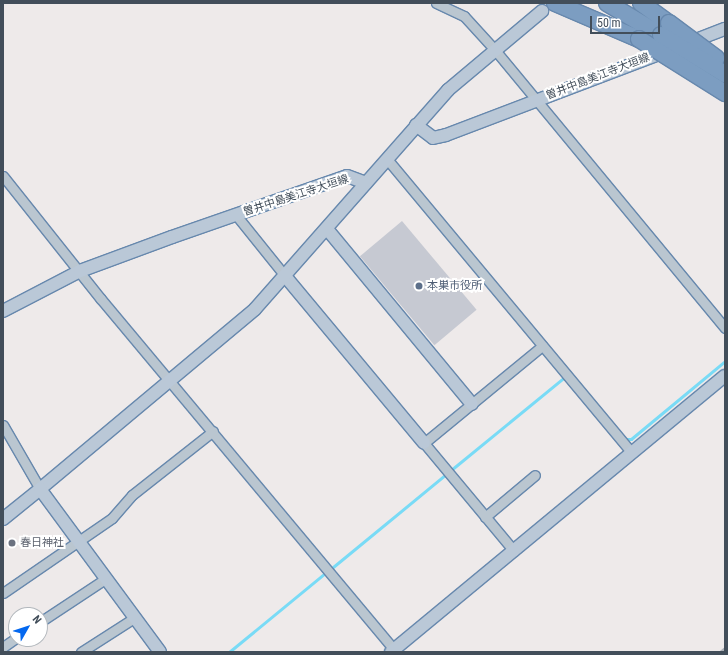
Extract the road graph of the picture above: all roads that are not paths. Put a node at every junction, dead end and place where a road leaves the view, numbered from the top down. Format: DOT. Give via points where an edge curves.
graph roads {
  1 [pos="436,3"];
  2 [pos="577,3"];
  3 [pos="607,3"];
  4 [pos="641,3"];
  5 [pos="548,7"];
  6 [pos="665,29"];
  7 [pos="725,29"];
  8 [pos="640,39"];
  9 [pos="496,50"];
  10 [pos="725,64"];
  11 [pos="725,74"];
  12 [pos="725,93"];
  13 [pos="537,100"];
  14 [pos="416,125"];
  15 [pos="387,159"];
  16 [pos="3,176"];
  17 [pos="366,183"];
  18 [pos="236,215"];
  19 [pos="327,229"];
  20 [pos="80,271"];
  21 [pos="285,276"];
  22 [pos="3,311"];
  23 [pos="725,328"];
  24 [pos="542,346"];
  25 [pos="725,376"];
  26 [pos="171,381"];
  27 [pos="472,404"];
  28 [pos="3,424"];
  29 [pos="212,431"];
  30 [pos="424,444"];
  31 [pos="631,452"];
  32 [pos="535,475"];
  33 [pos="40,489"];
  34 [pos="485,517"];
  35 [pos="3,519"];
  36 [pos="78,541"];
  37 [pos="514,551"];
  38 [pos="105,579"];
  39 [pos="3,592"];
  40 [pos="48,617"];
  41 [pos="134,618"];
  42 [pos="393,651"];
  43 [pos="81,652"];
  44 [pos="160,652"];
  1 -- 9 [label="street" via="464,16"];
  2 -- 8 [label="highway"];
  3 -- 6 [label="highway"];
  4 -- 6 [label="highway"];
  5 -- 8 [label="highway"];
  5 -- 9 [label="street"];
  6 -- 10 [label="highway, bridge"];
  6 -- 11 [label="highway, bridge"];
  7 -- 13 [label="street, 曽井中島美江寺大垣線"];
  8 -- 12 [label="highway, bridge"];
  9 -- 13 [label="street"];
  9 -- 14 [label="street" via="448,90"];
  13 -- 14 [label="street, 曽井中島美江寺大垣線" via="433,138"];
  13 -- 23 [label="street"];
  14 -- 15 [label="street, 曽井中島美江寺大垣線"];
  15 -- 17 [label="street, 曽井中島美江寺大垣線"];
  15 -- 24 [label="street"];
  16 -- 20 [label="street"];
  17 -- 18 [label="street, 曽井中島美江寺大垣線" via="347,176"];
  17 -- 19 [label="street"];
  18 -- 20 [label="street, 曽井中島美江寺大垣線"];
  18 -- 21 [label="street"];
  19 -- 21 [label="street"];
  19 -- 27 [label="street"];
  20 -- 22 [label="street, 曽井中島美江寺大垣線"];
  20 -- 26 [label="street"];
  21 -- 26 [label="street" via="237,325"];
  21 -- 30 [label="street"];
  24 -- 27 [label="street"];
  24 -- 31 [label="street"];
  25 -- 31 [label="street"];
  26 -- 29 [label="street"];
  26 -- 33 [label="street"];
  27 -- 30 [label="street"];
  28 -- 33 [label="street"];
  29 -- 36 [label="street" via="132,495 112,518"];
  29 -- 42 [label="street"];
  30 -- 34 [label="street"];
  31 -- 37 [label="street"];
  32 -- 34 [label="street"];
  33 -- 35 [label="street"];
  33 -- 36 [label="street"];
  34 -- 37 [label="street"];
  36 -- 38 [label="street"];
  36 -- 39 [label="street"];
  37 -- 42 [label="street"];
  38 -- 40 [label="street"];
  38 -- 41 [label="street"];
  41 -- 43 [label="street"];
  41 -- 44 [label="street"];
}
